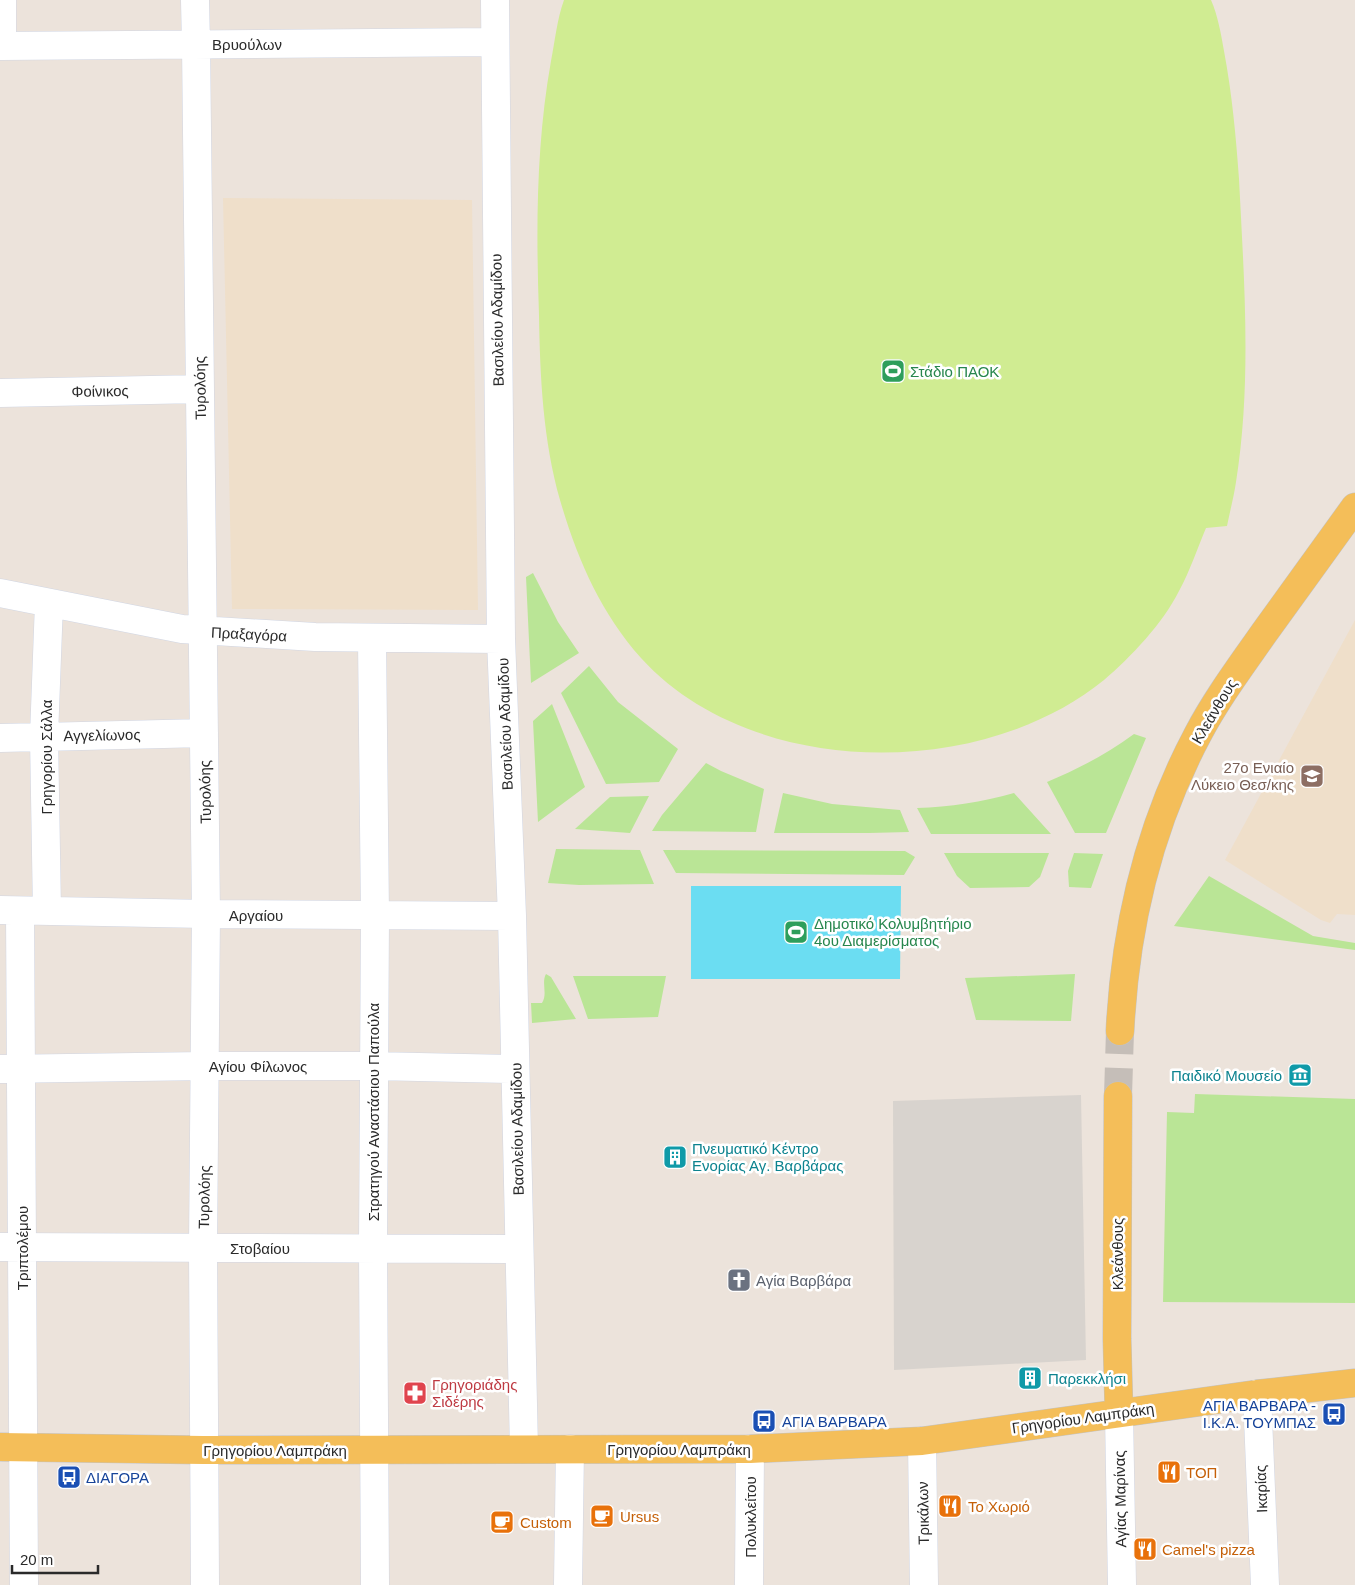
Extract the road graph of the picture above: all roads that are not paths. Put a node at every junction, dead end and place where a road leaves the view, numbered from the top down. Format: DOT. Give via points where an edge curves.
graph roads {
  1 [pos="2,0"];
  2 [pos="194,0"];
  3 [pos="495,0"];
  4 [pos="494,42"];
  5 [pos="196,44"];
  6 [pos="1,46"];
  7 [pos="200,389"];
  8 [pos="0,393"];
  9 [pos="1355,507"];
  10 [pos="0,593"];
  11 [pos="49,603"];
  12 [pos="202,631"];
  13 [pos="372,638"];
  14 [pos="501,639"];
  15 [pos="204,733"];
  16 [pos="44,736"];
  17 [pos="0,738"];
  18 [pos="10,910"];
  19 [pos="47,911"];
  20 [pos="206,914"];
  21 [pos="375,916"];
  22 [pos="512,916"];
  23 [pos="1120,1031"];
  24 [pos="205,1066"];
  25 [pos="373,1066"];
  26 [pos="11,1069"];
  27 [pos="515,1070"];
  28 [pos="1118,1096"];
  29 [pos="11,1247"];
  30 [pos="203,1248"];
  31 [pos="373,1248"];
  32 [pos="519,1249"];
  33 [pos="1355,1383"];
  34 [pos="1257,1394"];
  35 [pos="1119,1413"];
  36 [pos="922,1441"];
  37 [pos="12,1447"];
  38 [pos="524,1449"];
  39 [pos="570,1449"];
  40 [pos="750,1449"];
  41 [pos="204,1450"];
  42 [pos="375,1450"];
  43 [pos="24,1585"];
  44 [pos="205,1585"];
  45 [pos="375,1585"];
  46 [pos="568,1585"];
  47 [pos="750,1585"];
  48 [pos="924,1585"];
  49 [pos="1122,1585"];
  50 [pos="1265,1585"];
  1 -- 6 [label="street"];
  2 -- 5 [label="street, Τυρολόης"];
  3 -- 4 [label="street, Βασιλείου Αδαμίδου"];
  4 -- 5 [label="street, Βρυούλων"];
  4 -- 14 [label="street, Βασιλείου Αδαμίδου"];
  5 -- 6 [label="street, Βρυούλων"];
  5 -- 7 [label="street, Τυρολόης"];
  7 -- 8 [label="street, Φοίνικος"];
  7 -- 12 [label="street, Τυρολόης"];
  9 -- 23 [label="main road, Κλεάνθους" via="1228,685 1198,735 1166,804 1134,910"];
  10 -- 11 [label="street, Πραξαγόρα"];
  11 -- 12 [label="street, Πραξαγόρα" via="160,626"];
  11 -- 16 [label="street, Γρηγορίου Σάλλα"];
  12 -- 13 [label="street, Πραξαγόρα"];
  12 -- 15 [label="street, Τυρολόης"];
  13 -- 14 [label="street, Πραξαγόρα"];
  13 -- 21 [label="street, Στρατηγού Αναστάσιου Παπούλα"];
  14 -- 22 [label="street, Βασιλείου Αδαμίδου"];
  15 -- 16 [label="street, Αγγελίωνος"];
  15 -- 20 [label="street, Τυρολόης"];
  16 -- 17 [label="street, Αγγελίωνος"];
  16 -- 19 [label="street, Γρηγορίου Σάλλα"];
  18 -- 19 [label="street, Αργαίου"];
  18 -- 26 [label="street, Τριπτολέμου"];
  19 -- 20 [label="street, Αργαίου"];
  20 -- 21 [label="street, Αργαίου"];
  20 -- 24 [label="street, Τυρολόης"];
  21 -- 22 [label="street, Αργαίου"];
  21 -- 25 [label="street, Στρατηγού Αναστάσιου Παπούλα"];
  22 -- 27 [label="street, Βασιλείου Αδαμίδου"];
  24 -- 25 [label="street, Αγίου Φίλωνος"];
  24 -- 26 [label="street, Αγίου Φίλωνος"];
  24 -- 30 [label="street, Τυρολόης"];
  25 -- 27 [label="street, Αγίου Φίλωνος"];
  25 -- 31 [label="street, Στρατηγού Αναστάσιου Παπούλα"];
  26 -- 29 [label="street, Τριπτολέμου"];
  27 -- 32 [label="street, Βασιλείου Αδαμίδου"];
  28 -- 35 [label="main road, Κλεάνθους"];
  29 -- 30 [label="street, Στοβαίου"];
  29 -- 37 [label="street, Τριπτολέμου"];
  30 -- 31 [label="street, Στοβαίου"];
  30 -- 41 [label="street, Τυρολόης"];
  31 -- 32 [label="street, Στοβαίου"];
  31 -- 42 [label="street, Στρατηγού Αναστάσιου Παπούλα"];
  32 -- 38 [label="street, Βασιλείου Αδαμίδου"];
  33 -- 34 [label="main road, Γρηγορίου Λαμπράκη"];
  34 -- 35 [label="main road, Γρηγορίου Λαμπράκη"];
  34 -- 50 [label="street, Ικαρίας"];
  35 -- 36 [label="main road, Γρηγορίου Λαμπράκη"];
  35 -- 49 [label="street, Αγίας Μαρίνας"];
  36 -- 40 [label="main road, Γρηγορίου Λαμπράκη"];
  36 -- 48 [label="street, Τρικάλων"];
  37 -- 41 [label="main road, Γρηγορίου Λαμπράκη"];
  37 -- 43 [label="street, Τριπτολέμου"];
  38 -- 39 [label="main road, Γρηγορίου Λαμπράκη"];
  38 -- 42 [label="main road, Γρηγορίου Λαμπράκη"];
  39 -- 40 [label="main road, Γρηγορίου Λαμπράκη"];
  39 -- 46 [label="street"];
  40 -- 47 [label="street, Πολυκλείτου"];
  41 -- 42 [label="main road, Γρηγορίου Λαμπράκη"];
  41 -- 44 [label="street, Τυρολόης"];
  42 -- 45 [label="street, Στρατηγού Αναστάσιου Παπούλα"];
}
